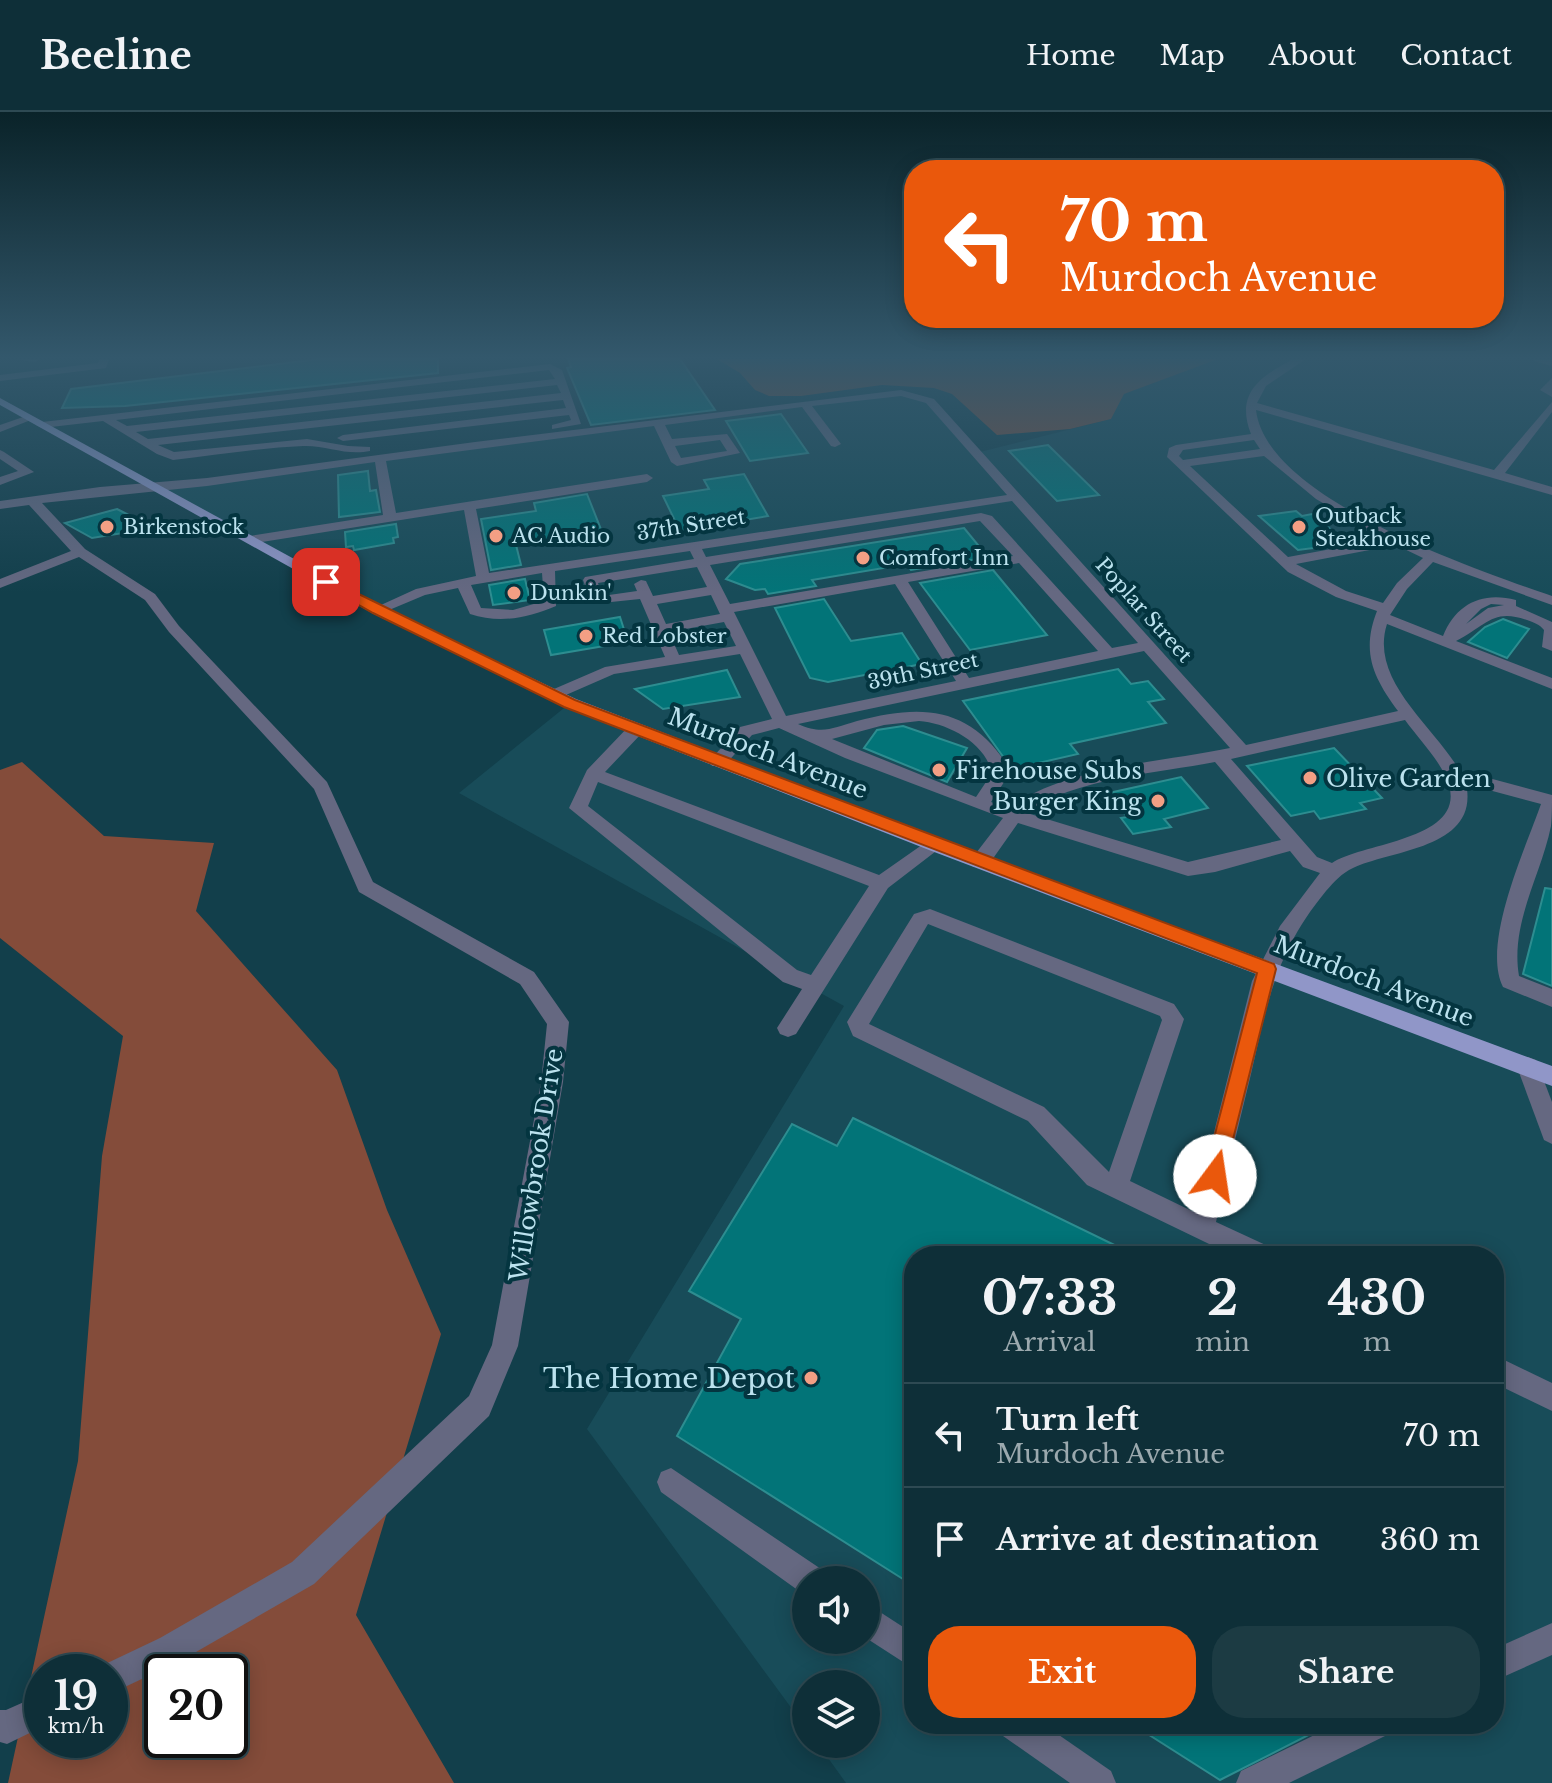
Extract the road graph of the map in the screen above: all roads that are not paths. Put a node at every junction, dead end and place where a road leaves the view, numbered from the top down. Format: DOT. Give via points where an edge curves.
graph roads {
  1 [pos="64,437"];
  2 [pos="136,437"];
  3 [pos="201,437"];
  4 [pos="338,437"];
  5 [pos="389,437"];
  6 [pos="542,437"];
  7 [pos="666,437"];
  8 [pos="715,437"];
  9 [pos="724,437"];
  10 [pos="830,437"];
  11 [pos="962,437"];
  12 [pos="1251,437"];
  13 [pos="1259,437"];
  14 [pos="1363,437"];
  15 [pos="1527,437"];
  16 [pos="146,443"];
  17 [pos="669,443"];
  18 [pos="339,444"];
  19 [pos="835,444"];
  20 [pos="1267,452"];
  21 [pos="0,454"];
  22 [pos="380,458"];
  23 [pos="1178,464"];
  24 [pos="1497,475"];
  25 [pos="647,478"];
  26 [pos="0,481"];
  27 [pos="157,488"];
  28 [pos="1552,491"];
  29 [pos="1015,497"];
  30 [pos="33,501"];
  31 [pos="0,505"];
  32 [pos="469,506"];
  33 [pos="390,518"];
  34 [pos="250,540"];
  35 [pos="1397,541"];
  36 [pos="693,544"];
  37 [pos="80,552"];
  38 [pos="1431,557"];
  39 [pos="1022,558"];
  40 [pos="1285,562"];
  41 [pos="702,563"];
  42 [pos="548,568"];
  43 [pos="637,573"];
  44 [pos="483,578"];
  45 [pos="899,579"];
  46 [pos="463,582"];
  47 [pos="0,584"];
  48 [pos="716,590"];
  49 [pos="647,597"];
  50 [pos="1552,601"];
  51 [pos="377,610"];
  52 [pos="727,613"];
  53 [pos="1385,613"];
  54 [pos="1552,618"];
  55 [pos="660,629"];
  56 [pos="1444,641"];
  57 [pos="1150,645"];
  58 [pos="1549,647"];
  59 [pos="745,649"];
  60 [pos="1109,654"];
  61 [pos="674,660"];
  62 [pos="965,683"];
  63 [pos="1552,684"];
  64 [pos="944,687"];
  65 [pos="553,695"];
  66 [pos="1409,714"];
  67 [pos="781,722"];
  68 [pos="636,729"];
  69 [pos="971,735"];
  70 [pos="817,738"];
  71 [pos="1242,751"];
  72 [pos="1219,756"];
  73 [pos="718,762"];
  74 [pos="593,774"];
  75 [pos="1458,783"];
  76 [pos="1552,801"];
  77 [pos="980,805"];
  78 [pos="1012,816"];
  79 [pos="1294,843"];
  80 [pos="935,845"];
  81 [pos="980,862"];
  82 [pos="1333,871"];
  83 [pos="881,883"];
  84 [pos="1267,969"];
  85 [pos="816,985"];
  86 [pos="1552,998"];
  87 [pos="788,1028"];
  88 [pos="1528,1067"];
  89 [pos="1552,1076"];
  90 [pos="1552,1133"];
  91 [pos="1116,1187"];
  92 [pos="1202,1228"];
  93 [pos="1240,1246"];
  94 [pos="1504,1374"];
  95 [pos="1552,1397"];
  96 [pos="671,1482"];
  97 [pos="792,1567"];
  98 [pos="880,1629"];
  99 [pos="1552,1639"];
  100 [pos="904,1646"];
  101 [pos="1504,1661"];
  102 [pos="128,1669"];
  103 [pos="24,1719"];
  104 [pos="0,1726"];
  105 [pos="1029,1734"];
  106 [pos="1353,1734"];
  107 [pos="1099,1783"];
  108 [pos="1253,1783"];
  1 -- 27 [label="main road, Murdoch Avenue"];
  2 -- 16 [label="street"];
  3 -- 16 [label="street"];
  4 -- 18 [label="street"];
  5 -- 18 [label="street"];
  6 -- 22 [label="street, Poplar Street"];
  7 -- 17 [label="street"];
  8 -- 17 [label="street"];
  9 -- 17 [label="street" via="734,453 677,462"];
  10 -- 19 [label="street"];
  11 -- 29 [label="street, Poplar Street"];
  12 -- 23 [label="street" via="1180,447 1173,450"];
  13 -- 20 [label="street"];
  14 -- 24 [label="street"];
  15 -- 24 [label="street"];
  16 -- 18 [label="street" via="173,456 307,442"];
  20 -- 23 [label="street"];
  20 -- 35 [label="street" via="1347,513"];
  21 -- 26 [label="street" via="28,472"];
  22 -- 27 [label="street, Poplar Street"];
  22 -- 33 [label="street"];
  23 -- 40 [label="street"];
  24 -- 28 [label="street"];
  25 -- 32 [label="street"];
  27 -- 30 [label="street, Poplar Street"];
  27 -- 34 [label="main road, Murdoch Avenue"];
  29 -- 36 [label="street, 37th Street"];
  29 -- 57 [label="street, Poplar Street"];
  30 -- 31 [label="street, Poplar Street"];
  30 -- 37 [label="street, Willowbrook Drive"];
  32 -- 33 [label="street"];
  32 -- 44 [label="street"];
  33 -- 34 [label="street"];
  34 -- 51 [label="main road, Murdoch Avenue"];
  35 -- 38 [label="street"];
  35 -- 40 [label="street"];
  36 -- 41 [label="street"];
  36 -- 42 [label="street, 37th Street"];
  37 -- 47 [label="street"];
  37 -- 102 [label="street, Willowbrook Drive" via="150,597 321,786 366,887 527,978 558,1022 505,1346 479,1406 303,1573"];
  38 -- 50 [label="street"];
  38 -- 53 [label="street"];
  39 -- 41 [label="street" via="981,517"];
  39 -- 45 [label="street"];
  39 -- 60 [label="street"];
  40 -- 53 [label="street" via="1319,584"];
  41 -- 43 [label="street"];
  41 -- 48 [label="street"];
  42 -- 44 [label="street, 37th Street"];
  42 -- 46 [label="street" via="551,603 533,610 489,617 475,611"];
  43 -- 49 [label="street"];
  43 -- 49 [label="street" via="590,580 597,601"];
  44 -- 46 [label="street, 37th Street"];
  45 -- 52 [label="street"];
  45 -- 62 [label="street"];
  46 -- 51 [label="street, 37th Street"];
  48 -- 49 [label="street"];
  48 -- 52 [label="street"];
  49 -- 55 [label="street"];
  51 -- 65 [label="main road, Murdoch Avenue"];
  52 -- 55 [label="street"];
  52 -- 59 [label="street"];
  53 -- 56 [label="street"];
  53 -- 66 [label="street" via="1374,643 1376,660"];
  54 -- 56 [label="street" via="1489,598 1476,602"];
  55 -- 61 [label="street"];
  56 -- 58 [label="street" via="1493,611 1510,609 1544,621 1551,630"];
  56 -- 63 [label="street"];
  57 -- 60 [label="street, 39th Street"];
  57 -- 71 [label="street, Poplar Street"];
  59 -- 61 [label="street"];
  59 -- 67 [label="street"];
  60 -- 62 [label="street, 39th Street"];
  61 -- 65 [label="street" via="610,670"];
  62 -- 64 [label="street, 39th Street"];
  64 -- 67 [label="street, 39th Street"];
  64 -- 69 [label="street"];
  65 -- 68 [label="main road, Murdoch Avenue"];
  66 -- 71 [label="street"];
  66 -- 75 [label="street"];
  67 -- 70 [label="street"];
  67 -- 73 [label="street, 39th Street" via="746,731"];
  68 -- 73 [label="main road, Murdoch Avenue"];
  68 -- 74 [label="street"];
  69 -- 70 [label="street" via="952,721 924,715"];
  69 -- 77 [label="street" via="1001,773"];
  70 -- 77 [label="street"];
  71 -- 72 [label="street"];
  72 -- 78 [label="street" via="1077,783 1033,800"];
  72 -- 79 [label="street"];
  73 -- 80 [label="main road, Murdoch Avenue"];
  74 -- 83 [label="street"];
  74 -- 85 [label="street" via="578,808 790,976"];
  75 -- 76 [label="street" via="1485,783"];
  75 -- 82 [label="street" via="1457,810 1438,834"];
  76 -- 86 [label="street" via="1518,903 1505,967 1510,981"];
  77 -- 78 [label="street"];
  78 -- 79 [label="street" via="1188,869"];
  78 -- 81 [label="street"];
  79 -- 82 [label="street" via="1310,862"];
  80 -- 81 [label="main road, Murdoch Avenue"];
  80 -- 83 [label="street"];
  81 -- 84 [label="main road, Murdoch Avenue"];
  82 -- 84 [label="street" via="1295,920"];
  83 -- 85 [label="street"];
  84 -- 88 [label="main road, Murdoch Avenue"];
  84 -- 92 [label="street"];
  85 -- 87 [label="street"];
  88 -- 89 [label="main road, Murdoch Avenue"];
  88 -- 90 [label="street"];
  91 -- 91 [label="street" via="1173,1019 1167,1010 930,916 921,919 858,1022 861,1030 1036,1114 1095,1177"];
  91 -- 92 [label="street"];
  92 -- 93 [label="street"];
  94 -- 95 [label="street"];
  96 -- 97 [label="street"];
  98 -- 100 [label="street"];
  99 -- 101 [label="street"];
  103 -- 104 [label="street"];
  105 -- 107 [label="street"];
  106 -- 108 [label="street"];
}
